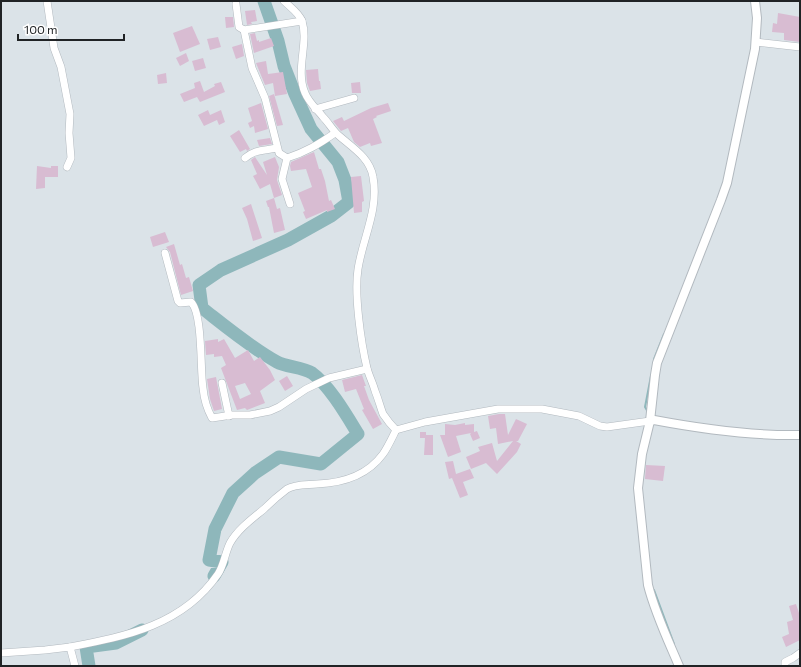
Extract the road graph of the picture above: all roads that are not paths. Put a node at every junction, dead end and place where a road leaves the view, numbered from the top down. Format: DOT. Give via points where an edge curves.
graph roads {
  1 [pos="47,1"];
  2 [pos="284,1"];
  3 [pos="755,1"];
  4 [pos="236,4"];
  5 [pos="302,21"];
  6 [pos="244,30"];
  7 [pos="756,42"];
  8 [pos="800,48"];
  9 [pos="354,98"];
  10 [pos="315,109"];
  11 [pos="335,133"];
  12 [pos="277,148"];
  13 [pos="245,158"];
  14 [pos="287,158"];
  15 [pos="67,167"];
  16 [pos="290,204"];
  17 [pos="165,253"];
  18 [pos="367,369"];
  19 [pos="222,383"];
  20 [pos="229,416"];
  21 [pos="650,420"];
  22 [pos="396,430"];
  23 [pos="800,435"];
  24 [pos="70,647"];
  25 [pos="1,653"];
  26 [pos="800,654"];
  27 [pos="75,666"];
  28 [pos="679,666"];
  29 [pos="785,666"];
  1 -- 15 [label="street" via="54,48 61,67 70,114 71,158"];
  2 -- 5 [label="street"];
  3 -- 7 [label="street"];
  4 -- 6 [label="street" via="239,27"];
  5 -- 6 [label="street"];
  5 -- 10 [label="street" via="302,84"];
  6 -- 12 [label="street" via="252,68 265,98"];
  7 -- 8 [label="street"];
  7 -- 21 [label="street" via="727,183 657,363"];
  9 -- 10 [label="street"];
  10 -- 11 [label="street"];
  11 -- 14 [label="street" via="313,148"];
  11 -- 18 [label="street" via="362,156 373,176 372,217 361,253 357,279 359,319"];
  12 -- 13 [label="street" via="254,151"];
  12 -- 14 [label="street" via="279,153"];
  14 -- 16 [label="street" via="282,179"];
  17 -- 20 [label="street" via="178,301 191,302 194,306 201,343 205,404 212,418"];
  18 -- 20 [label="street" via="329,378 270,411"];
  18 -- 22 [label="street" via="383,413"];
  19 -- 20 [label="street"];
  21 -- 22 [label="street" via="607,428 562,412 498,408"];
  21 -- 23 [label="street" via="761,434"];
  21 -- 28 [label="street" via="638,488 644,549 652,600"];
  22 -- 24 [label="street" via="383,453 371,468 362,474 327,484 298,486 286,490 234,536 219,572 198,598 187,607 137,632"];
  24 -- 25 [label="street"];
  24 -- 27 [label="street"];
  26 -- 29 [label="street" via="785,662"];
}
